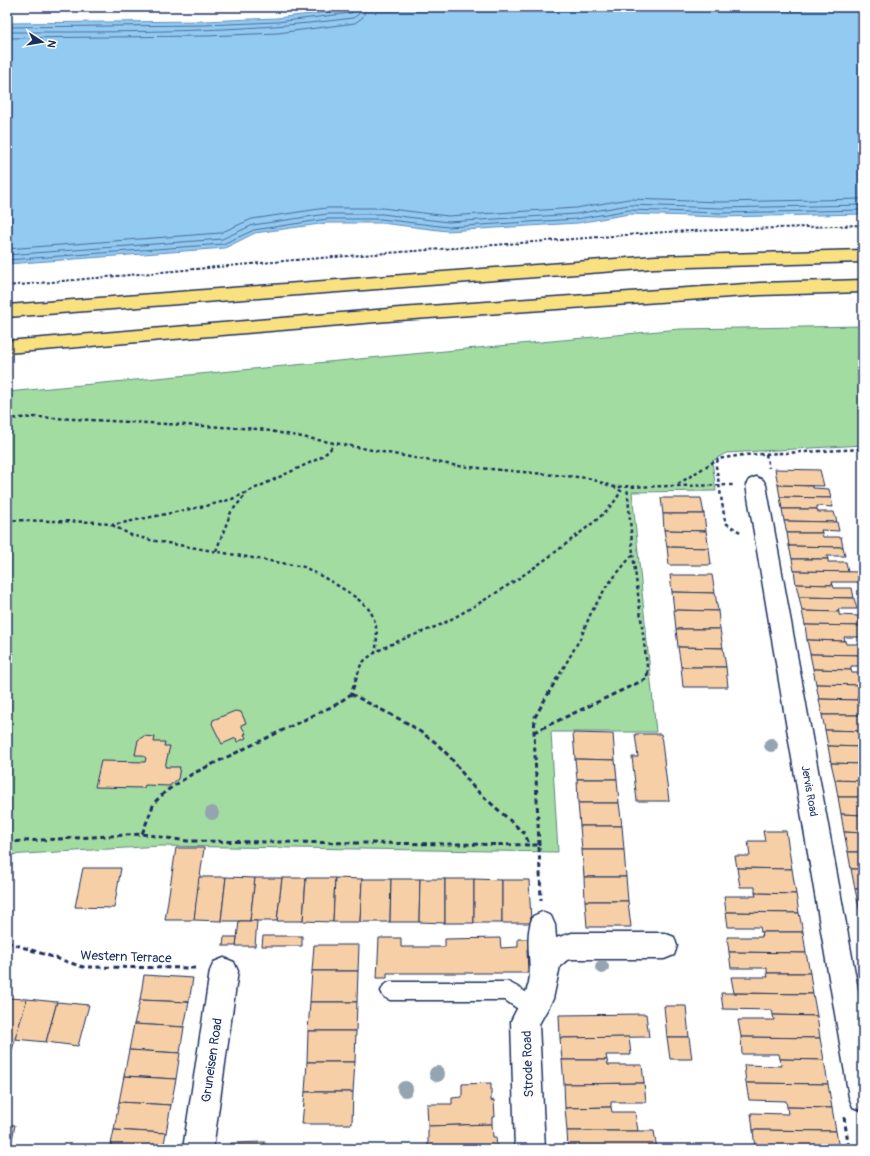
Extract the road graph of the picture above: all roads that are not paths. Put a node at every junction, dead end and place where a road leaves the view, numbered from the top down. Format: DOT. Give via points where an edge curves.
graph roads {
  1 [pos="863,256"];
  2 [pos="863,286"];
  3 [pos="760,289"];
  4 [pos="863,295"];
  5 [pos="7,311"];
  6 [pos="7,347"];
  7 [pos="756,486"];
  8 [pos="542,925"];
  9 [pos="664,946"];
  10 [pos="224,970"];
  11 [pos="543,977"];
  12 [pos="390,991"];
  13 [pos="533,1009"];
  14 [pos="863,1097"];
  15 [pos="198,1149"];
  16 [pos="530,1149"];
  1 -- 5 [label="highway" via="655,262"];
  2 -- 3 [label="highway"];
  3 -- 4 [label="highway"];
  3 -- 6 [label="highway" via="400,314"];
  7 -- 14 [label="street, Jervis Road"];
  8 -- 11 [label="street"];
  9 -- 11 [label="street, Strode Road" via="572,946 560,949 549,958"];
  10 -- 15 [label="street, Gruneisen Road"];
  11 -- 13 [label="street, Strode Road" via="539,999"];
  12 -- 13 [label="lane" via="508,991"];
  13 -- 16 [label="street, Strode Road" via="525,1021"];
}
